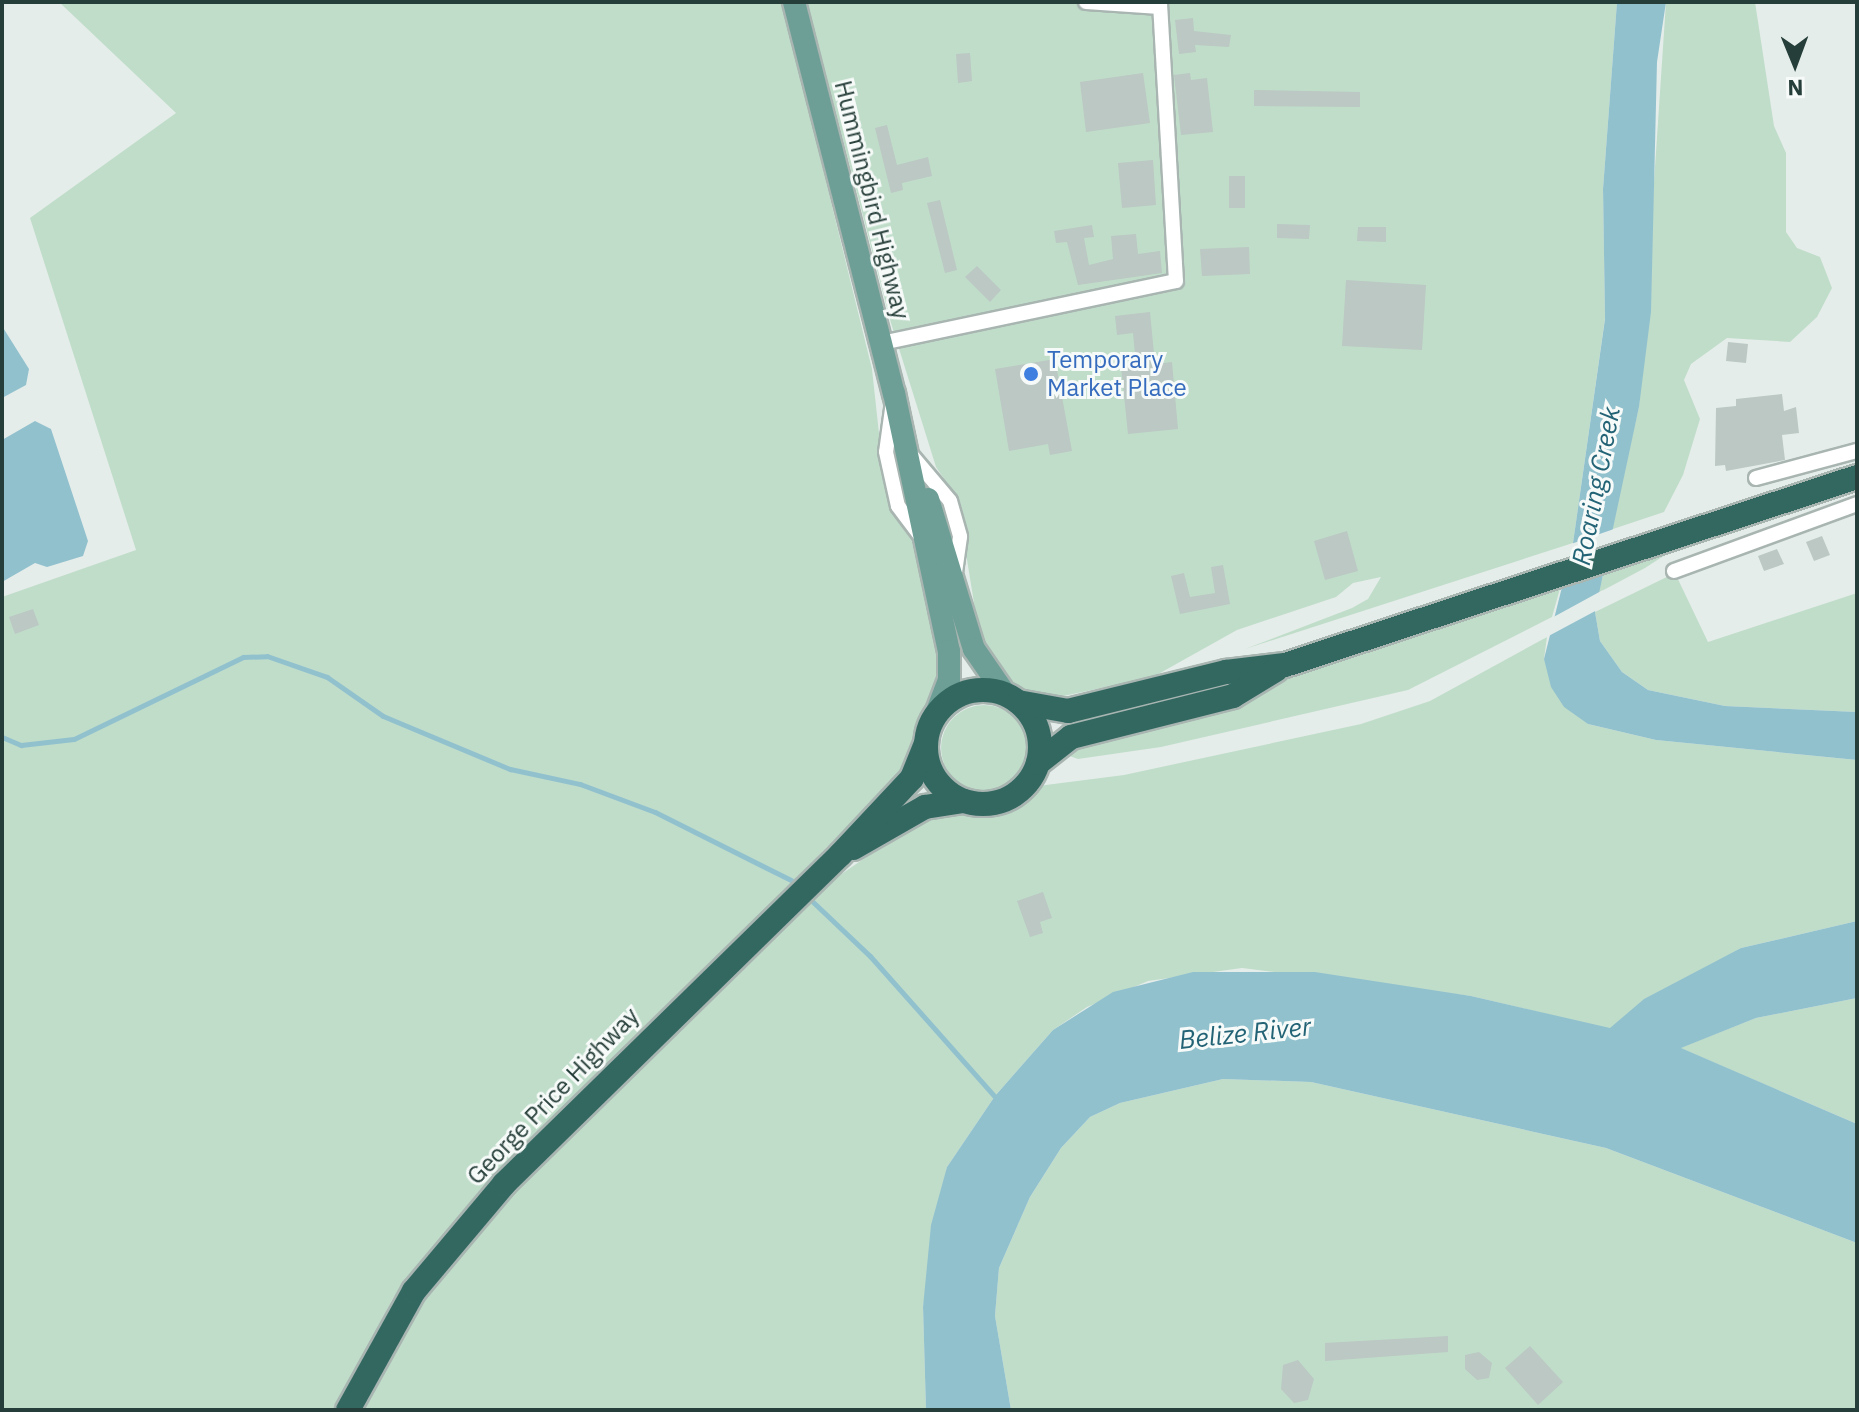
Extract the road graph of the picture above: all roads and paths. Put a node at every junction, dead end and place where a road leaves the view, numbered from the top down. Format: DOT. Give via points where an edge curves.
graph roads {
  1 [pos="1086,2"];
  2 [pos="798,3"];
  3 [pos="1160,5"];
  4 [pos="882,343"];
  5 [pos="896,402"];
  6 [pos="1857,451"];
  7 [pos="1857,477"];
  8 [pos="1756,478"];
  9 [pos="1857,504"];
  10 [pos="1674,571"];
  11 [pos="1285,665"];
  12 [pos="1012,698"];
  13 [pos="936,714"];
  14 [pos="925,745"];
  15 [pos="1038,763"];
  16 [pos="964,801"];
  17 [pos="840,855"];
  18 [pos="348,1410"];
  1 -- 3 [label="street"];
  2 -- 4 [label="main road, Hummingbird Highway"];
  3 -- 4 [label="street" via="1176,281"];
  4 -- 5 [label="main road, Hummingbird Highway"];
  5 -- 12 [label="main road, Hummingbird Highway" via="974,649"];
  5 -- 13 [label="main road, Hummingbird Highway" via="951,666"];
  6 -- 8 [label="street"];
  7 -- 11 [label="highway"];
  9 -- 10 [label="street"];
  11 -- 12 [label="highway" via="1226,672 1068,711"];
  11 -- 15 [label="highway" via="1233,696 1071,737"];
  12 -- 13 [label="highway" via="967,692"];
  12 -- 15 [label="highway" via="1036,725"];
  13 -- 14 [label="highway"];
  14 -- 16 [label="highway" via="936,779"];
  14 -- 17 [label="highway, George Price Highway" via="912,778"];
  15 -- 16 [label="highway" via="1023,787 1006,798"];
  16 -- 17 [label="highway, George Price Highway" via="925,807"];
  17 -- 18 [label="highway, George Price Highway" via="504,1184 414,1291"];
}
